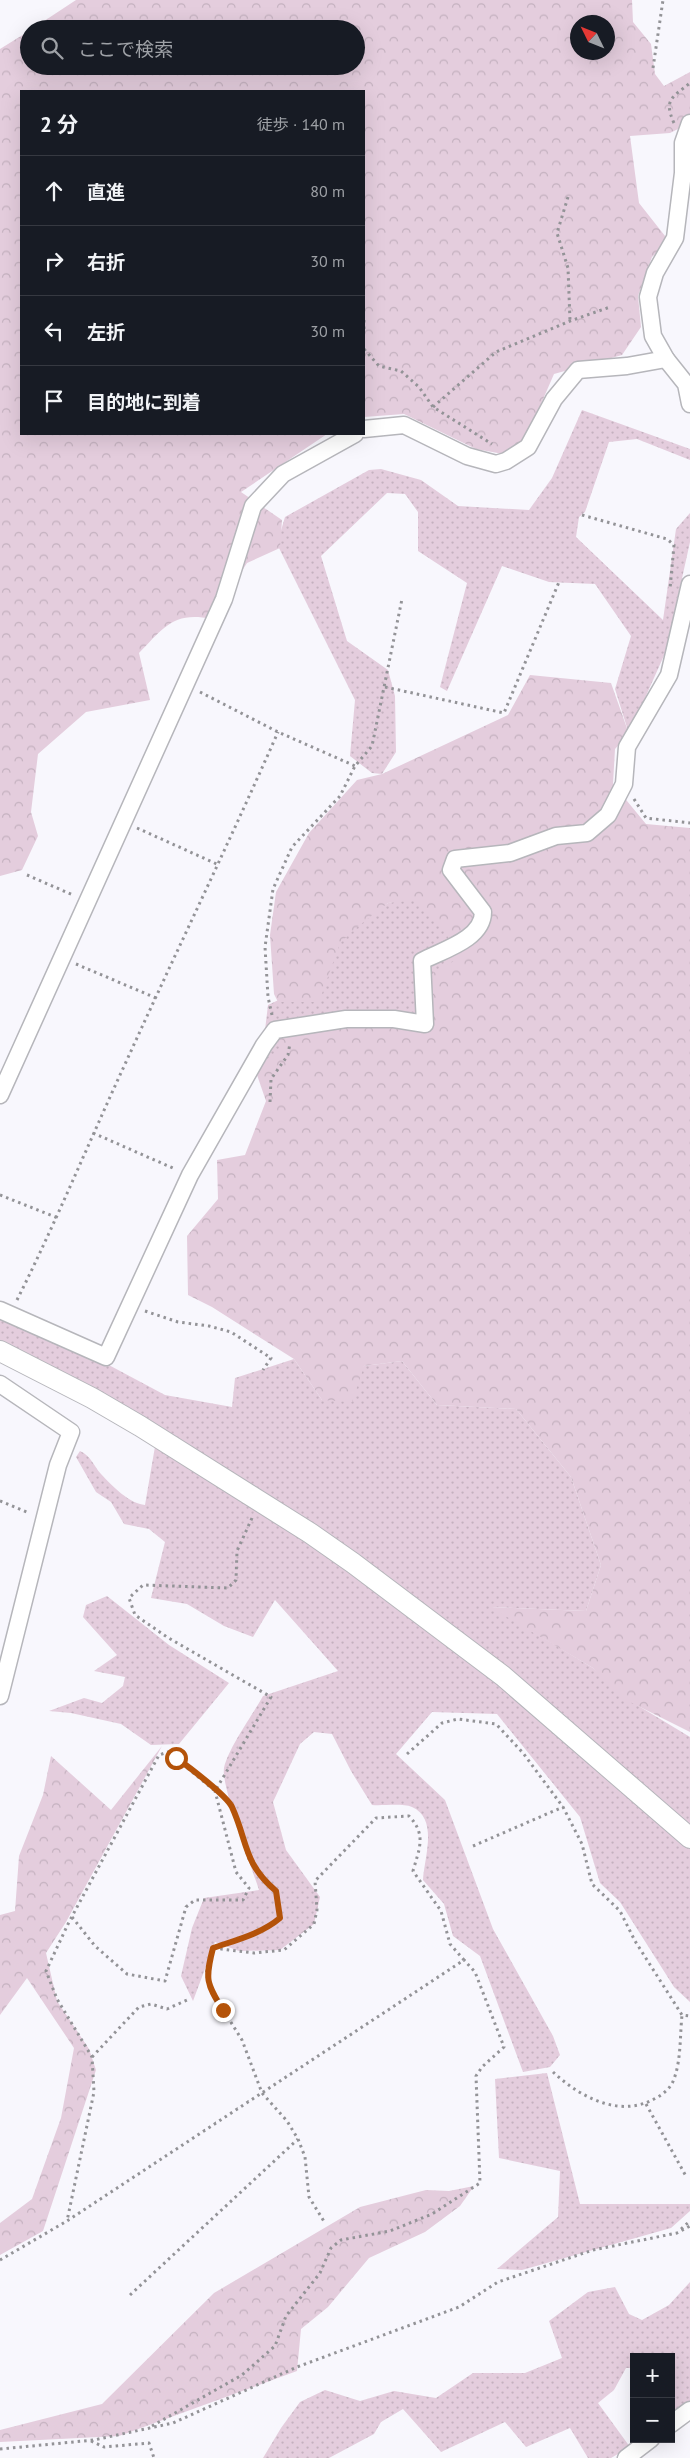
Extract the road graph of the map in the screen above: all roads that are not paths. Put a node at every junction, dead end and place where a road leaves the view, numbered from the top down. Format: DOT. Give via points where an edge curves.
graph roads {
  1 [pos="690,123"];
  2 [pos="666,359"];
  3 [pos="690,404"];
  4 [pos="365,429"];
  5 [pos="353,435"];
  6 [pos="690,584"];
  7 [pos="0,1095"];
  8 [pos="5,1312"];
  9 [pos="0,1351"];
  10 [pos="0,1384"];
  11 [pos="0,1696"];
  12 [pos="690,1838"];
  13 [pos="690,2410"];
  14 [pos="675,2421"];
  15 [pos="646,2443"];
  16 [pos="626,2458"];
  1 -- 2 [label="street" via="684,143 675,238 656,273 648,297 653,336"];
  2 -- 3 [label="street" via="686,384"];
  2 -- 4 [label="street" via="578,370 554,399 528,447 496,464 467,456 404,426"];
  5 -- 7 [label="street" via="283,474 253,506 224,599"];
  6 -- 8 [label="street" via="669,675 628,747 624,784 608,815 587,833 556,836 510,853 455,860 451,870 483,912 483,920 472,935 422,960 425,1024 394,1019 346,1019 275,1030 190,1175 106,1357"];
  9 -- 12 [label="street" via="92,1398 260,1501 353,1563 503,1676"];
  10 -- 11 [label="street" via="71,1432 58,1465"];
  13 -- 14 [label="street"];
  15 -- 16 [label="street"];
}
